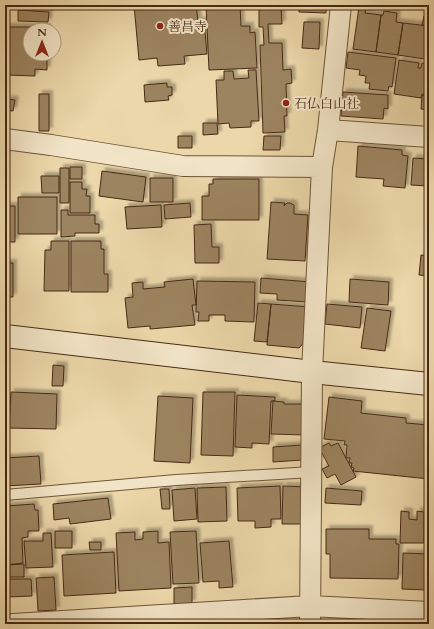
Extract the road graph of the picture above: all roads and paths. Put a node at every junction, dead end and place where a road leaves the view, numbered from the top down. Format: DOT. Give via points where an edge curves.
graph roads {
  1 [pos="341,5"];
  2 [pos="328,130"];
  3 [pos="429,137"];
  4 [pos="5,139"];
  5 [pos="322,167"];
  6 [pos="5,336"];
  7 [pos="312,372"];
  8 [pos="429,384"];
  9 [pos="312,472"];
  10 [pos="5,495"];
  11 [pos="429,612"];
  12 [pos="310,615"];
  13 [pos="13,624"];
  1 -- 2 [label="street"];
  2 -- 3 [label="street"];
  2 -- 5 [label="street"];
  4 -- 5 [label="street" via="183,166"];
  5 -- 7 [label="street"];
  6 -- 7 [label="street"];
  7 -- 8 [label="street"];
  7 -- 9 [label="street"];
  9 -- 10 [label="lane" via="176,480"];
  9 -- 12 [label="street"];
  11 -- 12 [label="street"];
  12 -- 13 [label="street"];
}
